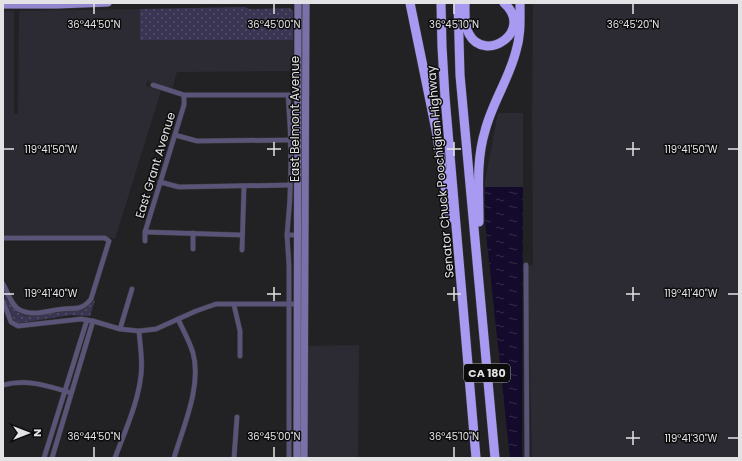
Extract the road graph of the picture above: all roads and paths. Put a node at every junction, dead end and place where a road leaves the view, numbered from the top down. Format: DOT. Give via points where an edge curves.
graph roads {
  1 [pos="108,3"];
  2 [pos="298,3"];
  3 [pos="306,3"];
  4 [pos="410,3"];
  5 [pos="441,3"];
  6 [pos="458,3"];
  7 [pos="464,3"];
  8 [pos="504,3"];
  9 [pos="520,3"];
  10 [pos="3,5"];
  11 [pos="153,85"];
  12 [pos="297,94"];
  13 [pos="184,95"];
  14 [pos="288,95"];
  15 [pos="175,135"];
  16 [pos="290,140"];
  17 [pos="160,182"];
  18 [pos="290,185"];
  19 [pos="244,186"];
  20 [pos="145,232"];
  21 [pos="193,233"];
  22 [pos="301,234"];
  23 [pos="242,235"];
  24 [pos="287,235"];
  25 [pos="3,238"];
  26 [pos="145,241"];
  27 [pos="193,249"];
  28 [pos="242,250"];
  29 [pos="526,265"];
  30 [pos="3,284"];
  31 [pos="479,288"];
  32 [pos="132,290"];
  33 [pos="462,290"];
  34 [pos="3,301"];
  35 [pos="289,304"];
  36 [pos="297,304"];
  37 [pos="234,305"];
  38 [pos="178,319"];
  39 [pos="87,320"];
  40 [pos="93,321"];
  41 [pos="120,329"];
  42 [pos="139,332"];
  43 [pos="240,356"];
  44 [pos="3,385"];
  45 [pos="65,391"];
  46 [pos="72,393"];
  47 [pos="237,417"];
  48 [pos="44,458"];
  49 [pos="52,458"];
  50 [pos="115,458"];
  51 [pos="174,458"];
  52 [pos="234,458"];
  53 [pos="289,458"];
  54 [pos="297,458"];
  55 [pos="304,458"];
  56 [pos="476,458"];
  57 [pos="495,458"];
  58 [pos="527,458"];
  1 -- 10 [label="main road"];
  2 -- 12 [label="street, East Belmont Avenue"];
  3 -- 22 [label="street, East Belmont Avenue"];
  4 -- 33 [label="highway" via="436,130"];
  5 -- 33 [label="highway, Senator Chuck Poochigian Highway / CA 180" via="443,73"];
  6 -- 31 [label="highway, CA 180" via="460,67"];
  7 -- 8 [label="highway" via="469,35 482,45 492,46 504,41 513,28 514,17"];
  9 -- 31 [label="highway" via="516,51 487,122 480,156"];
  11 -- 13 [label="street"];
  12 -- 14 [label="street"];
  12 -- 22 [label="street, East Belmont Avenue"];
  13 -- 14 [label="street"];
  13 -- 15 [label="street, East Grant Avenue" via="184,105"];
  14 -- 16 [label="street"];
  15 -- 16 [label="street" via="197,141"];
  15 -- 17 [label="street, East Grant Avenue"];
  16 -- 18 [label="street"];
  17 -- 19 [label="street" via="179,187"];
  17 -- 20 [label="street, East Grant Avenue"];
  18 -- 19 [label="street"];
  18 -- 24 [label="street"];
  19 -- 23 [label="street"];
  20 -- 21 [label="street"];
  20 -- 26 [label="street, East Grant Avenue"];
  21 -- 23 [label="street"];
  21 -- 27 [label="street"];
  22 -- 24 [label="street"];
  22 -- 36 [label="street, East Belmont Avenue"];
  22 -- 55 [label="street, East Belmont Avenue"];
  23 -- 28 [label="street"];
  24 -- 35 [label="street"];
  25 -- 30 [label="street" via="105,238 108,241 91,299 84,306 34,314 24,312 14,306"];
  29 -- 58 [label="street"];
  31 -- 57 [label="highway, CA 180"];
  32 -- 41 [label="street"];
  33 -- 56 [label="highway, Senator Chuck Poochigian Highway / CA 180"];
  34 -- 39 [label="street" via="11,322 18,326"];
  35 -- 36 [label="street"];
  35 -- 37 [label="street"];
  35 -- 53 [label="street"];
  36 -- 54 [label="street, East Belmont Avenue"];
  37 -- 38 [label="street" via="211,305"];
  37 -- 43 [label="street" via="240,331"];
  38 -- 42 [label="street" via="156,329"];
  38 -- 51 [label="street" via="193,353 195,369 194,392"];
  39 -- 40 [label="street"];
  39 -- 45 [label="street"];
  40 -- 41 [label="street"];
  40 -- 46 [label="street"];
  41 -- 42 [label="street"];
  42 -- 50 [label="street" via="142,364 139,386"];
  44 -- 45 [label="street" via="30,382"];
  45 -- 46 [label="street"];
  45 -- 48 [label="street"];
  46 -- 49 [label="street"];
  47 -- 52 [label="street"];
}
